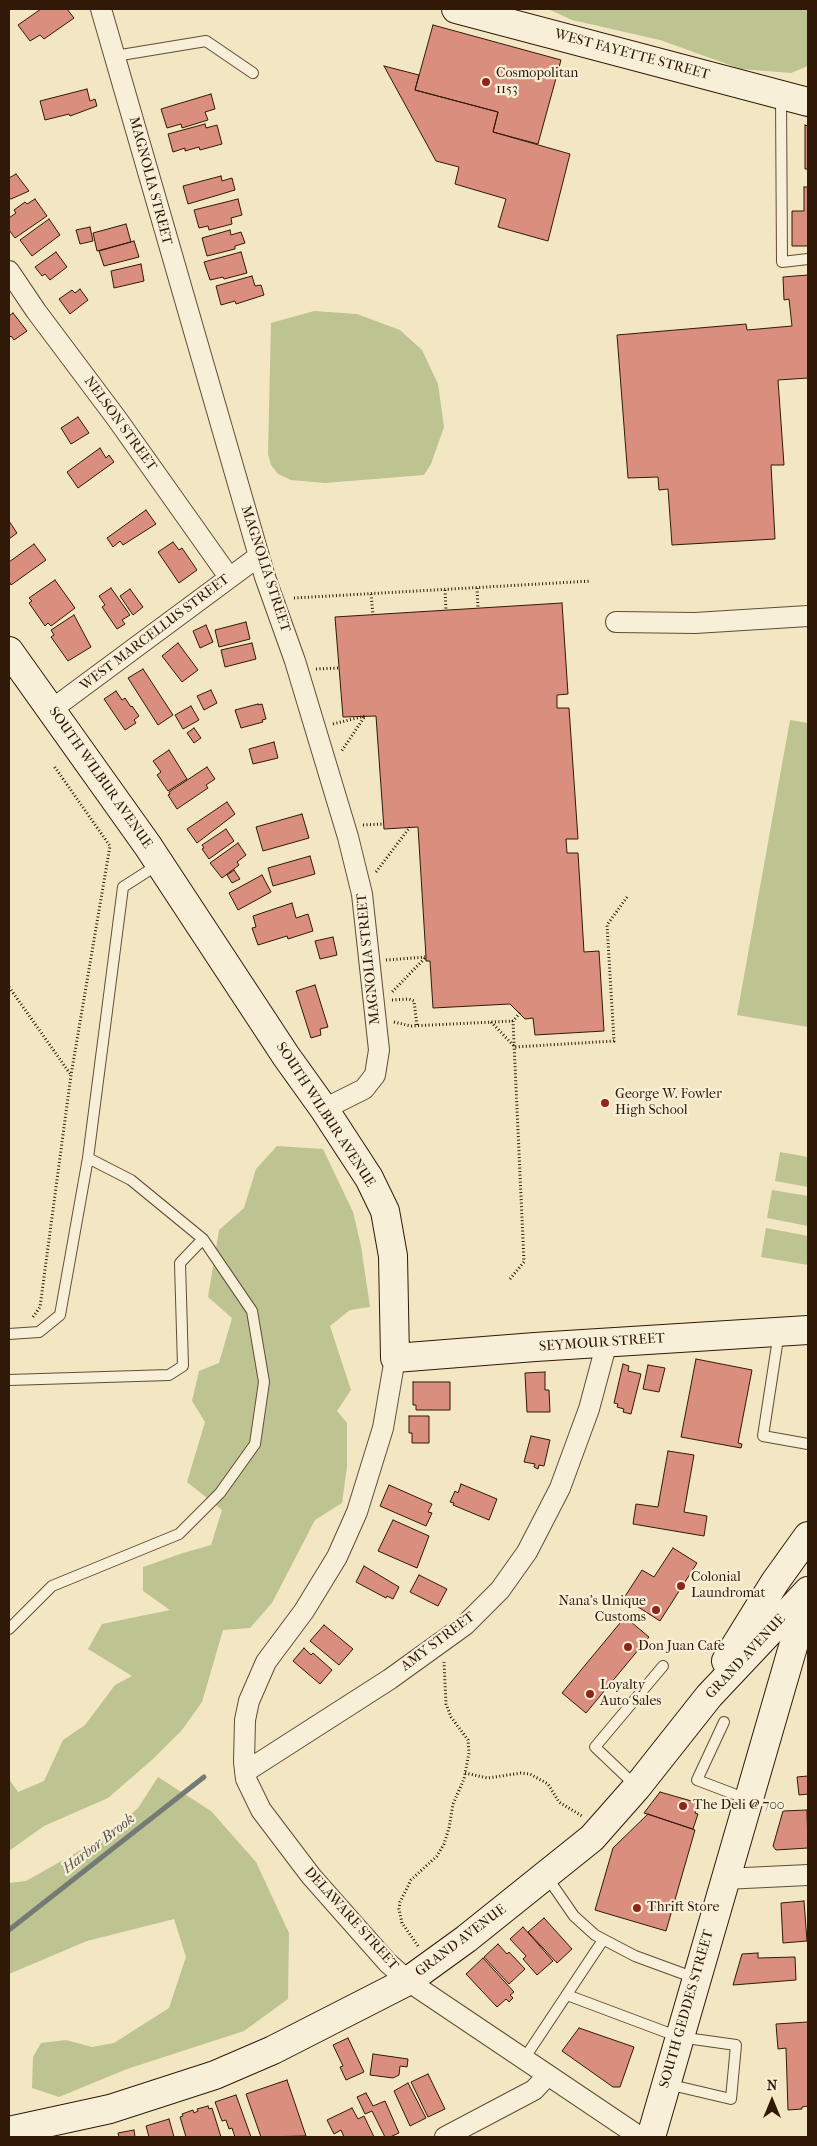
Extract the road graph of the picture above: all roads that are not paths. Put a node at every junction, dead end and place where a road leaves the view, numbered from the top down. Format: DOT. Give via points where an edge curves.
graph roads {
  1 [pos="101,9"];
  2 [pos="456,9"];
  3 [pos="115,56"];
  4 [pos="254,73"];
  5 [pos="781,95"];
  6 [pos="808,102"];
  7 [pos="808,259"];
  8 [pos="9,271"];
  9 [pos="259,556"];
  10 [pos="229,577"];
  11 [pos="808,616"];
  12 [pos="616,622"];
  13 [pos="9,651"];
  14 [pos="51,710"];
  15 [pos="160,863"];
  16 [pos="324,1109"];
  17 [pos="88,1158"];
  18 [pos="203,1239"];
  19 [pos="808,1330"];
  20 [pos="779,1331"];
  21 [pos="9,1334"];
  22 [pos="607,1342"];
  23 [pos="395,1358"];
  24 [pos="9,1380"];
  25 [pos="808,1444"];
  26 [pos="808,1536"];
  27 [pos="808,1592"];
  28 [pos="9,1629"];
  29 [pos="664,1666"];
  30 [pos="709,1696"];
  31 [pos="724,1722"];
  32 [pos="245,1772"];
  33 [pos="637,1786"];
  34 [pos="748,1799"];
  35 [pos="808,1875"];
  36 [pos="546,1876"];
  37 [pos="724,1879"];
  38 [pos="603,1940"];
  39 [pos="696,1978"];
  40 [pos="408,1981"];
  41 [pos="567,1995"];
  42 [pos="679,2038"];
  43 [pos="524,2059"];
  44 [pos="548,2075"];
  45 [pos="666,2084"];
  46 [pos="16,2133"];
  47 [pos="445,2137"];
  48 [pos="640,2137"];
  49 [pos="651,2137"];
  1 -- 3 [label="street, MAGNOLIA STREET"];
  2 -- 5 [label="street, WEST FAYETTE STREET"];
  3 -- 4 [label="lane" via="206,41"];
  3 -- 9 [label="street, MAGNOLIA STREET"];
  5 -- 6 [label="street, WEST FAYETTE STREET"];
  5 -- 7 [label="lane" via="782,262"];
  8 -- 10 [label="street, NELSON STREET"];
  9 -- 10 [label="street, WEST MARCELLUS STREET"];
  9 -- 16 [label="street, MAGNOLIA STREET" via="295,661 362,894 379,1050 375,1075 364,1089"];
  10 -- 14 [label="street, WEST MARCELLUS STREET"];
  11 -- 12 [label="street" via="695,623"];
  13 -- 14 [label="street, SOUTH WILBUR AVENUE"];
  14 -- 15 [label="street, SOUTH WILBUR AVENUE"];
  15 -- 16 [label="street, SOUTH WILBUR AVENUE"];
  15 -- 17 [label="lane" via="123,887"];
  16 -- 23 [label="street, SOUTH WILBUR AVENUE" via="369,1178 385,1212 393,1256"];
  17 -- 18 [label="lane" via="131,1180"];
  17 -- 21 [label="lane" via="60,1315 39,1332"];
  18 -- 24 [label="lane" via="180,1263 183,1366 169,1375"];
  18 -- 28 [label="lane" via="252,1311 264,1382 255,1444 220,1493 179,1534 52,1586"];
  19 -- 20 [label="street, SEYMOUR STREET"];
  20 -- 22 [label="street, SEYMOUR STREET"];
  20 -- 25 [label="lane" via="763,1436"];
  22 -- 23 [label="street, SEYMOUR STREET"];
  22 -- 32 [label="street, AMY STREET" via="589,1409 560,1488 527,1552 500,1590 465,1625 390,1679"];
  23 -- 32 [label="street, SOUTH WILBUR AVENUE" via="383,1428 357,1512 337,1557 304,1611 266,1662 249,1701 245,1720"];
  26 -- 30 [label="street" via="713,1682"];
  27 -- 30 [label="street, GRAND AVENUE"];
  27 -- 34 [label="street, SOUTH GEDDES STREET"];
  29 -- 33 [label="lane" via="595,1747"];
  30 -- 33 [label="street, GRAND AVENUE"];
  31 -- 34 [label="lane" via="697,1780"];
  32 -- 40 [label="street, DELAWARE STREET" via="261,1810 310,1876"];
  33 -- 36 [label="street, GRAND AVENUE" via="592,1838"];
  34 -- 37 [label="street, SOUTH GEDDES STREET"];
  35 -- 37 [label="street"];
  36 -- 38 [label="lane" via="574,1916"];
  36 -- 40 [label="street, GRAND AVENUE"];
  37 -- 39 [label="street, SOUTH GEDDES STREET"];
  38 -- 39 [label="lane" via="635,1956"];
  38 -- 41 [label="lane"];
  39 -- 42 [label="street, SOUTH GEDDES STREET"];
  40 -- 43 [label="street, DELAWARE STREET"];
  40 -- 46 [label="street, GRAND AVENUE" via="273,2050 215,2075 110,2109"];
  41 -- 42 [label="lane"];
  41 -- 43 [label="lane"];
  42 -- 45 [label="street, SOUTH GEDDES STREET"];
  42 -- 45 [label="lane" via="736,2045 731,2099"];
  43 -- 44 [label="street, DELAWARE STREET"];
  44 -- 47 [label="street" via="534,2090"];
  44 -- 48 [label="street, DELAWARE STREET"];
  45 -- 49 [label="street, SOUTH GEDDES STREET"];
}
